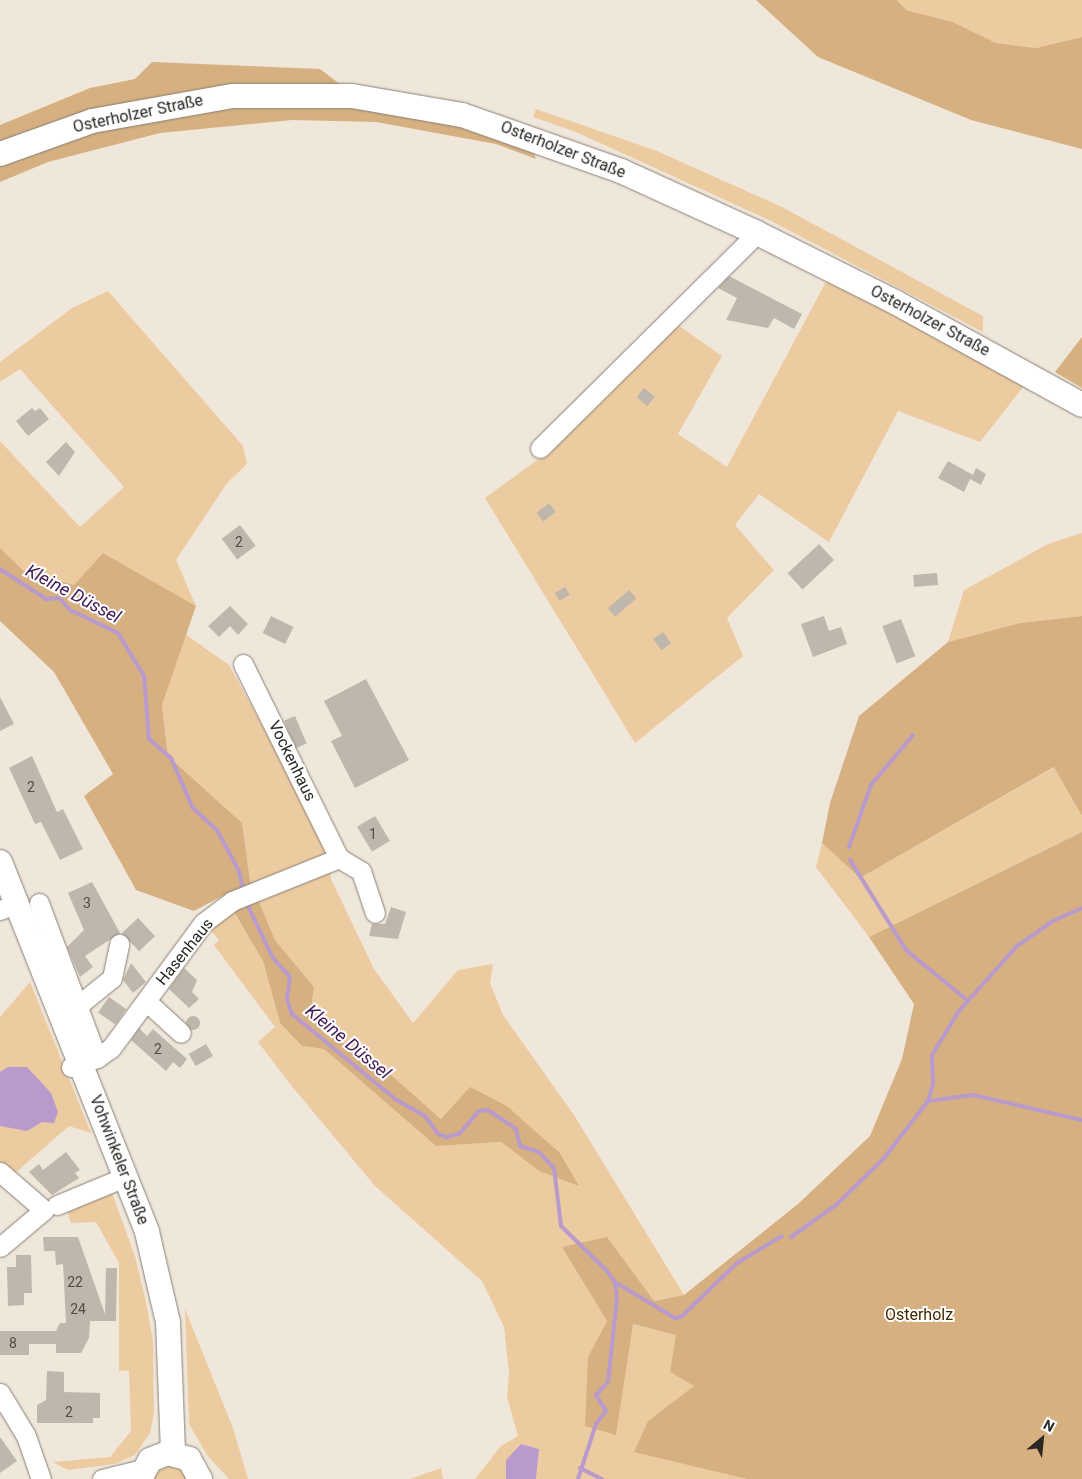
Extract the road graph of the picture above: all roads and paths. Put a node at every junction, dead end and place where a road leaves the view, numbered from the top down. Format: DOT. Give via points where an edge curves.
graph roads {
  1 [pos="0,154"];
  2 [pos="757,234"];
  3 [pos="1082,405"];
  4 [pos="540,448"];
  5 [pos="243,664"];
  6 [pos="339,858"];
  7 [pos="3,876"];
  8 [pos="19,905"];
  9 [pos="374,913"];
  10 [pos="119,944"];
  11 [pos="146,1001"];
  12 [pos="76,1007"];
  13 [pos="181,1033"];
  14 [pos="83,1062"];
  15 [pos="0,1172"];
  16 [pos="125,1177"];
  17 [pos="57,1205"];
  18 [pos="0,1246"];
  19 [pos="0,1393"];
  20 [pos="173,1453"];
  21 [pos="142,1474"];
  22 [pos="41,1479"];
  23 [pos="102,1479"];
  24 [pos="200,1479"];
  1 -- 2 [label="main road, Osterholzer Straße" via="92,121 178,103 291,94 352,96 462,115 514,130 620,171"];
  2 -- 3 [label="main road, Osterholzer Straße" via="895,302"];
  2 -- 4 [label="street"];
  5 -- 6 [label="street, Vockenhaus"];
  6 -- 9 [label="street" via="361,871"];
  6 -- 11 [label="street, Hasenhaus" via="232,901 204,923"];
  7 -- 8 [label="main road, Vohwinkeler Straße"];
  8 -- 12 [label="street, Vohwinkeler Straße"];
  8 -- 14 [label="main road, Vohwinkeler Straße"];
  10 -- 12 [label="street" via="112,978"];
  11 -- 13 [label="street"];
  11 -- 14 [label="street, Hasenhaus" via="111,1048"];
  12 -- 14 [label="street, Vohwinkeler Straße"];
  14 -- 16 [label="main road, Vohwinkeler Straße"];
  15 -- 18 [label="street" via="44,1210"];
  16 -- 17 [label="street"];
  16 -- 20 [label="main road, Vohwinkeler Straße" via="149,1241 168,1322"];
  19 -- 22 [label="street" via="26,1436"];
  20 -- 21 [label="main road" via="156,1456"];
  20 -- 24 [label="main road" via="189,1459"];
  21 -- 23 [label="street"];
}
